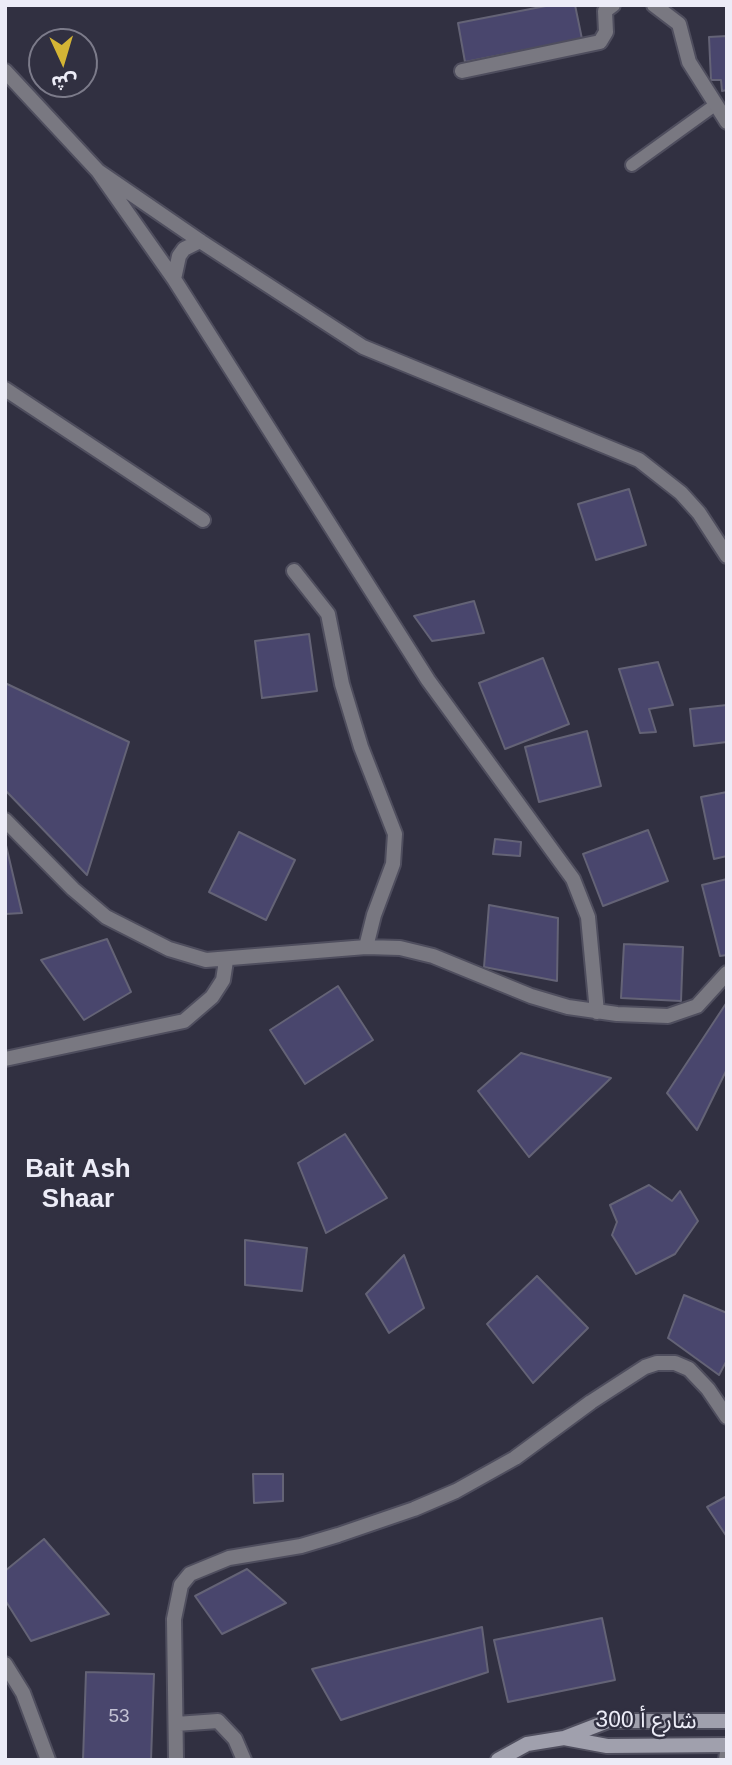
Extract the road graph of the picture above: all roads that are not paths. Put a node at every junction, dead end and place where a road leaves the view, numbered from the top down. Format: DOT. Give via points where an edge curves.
graph roads {
  1 [pos="613,5"];
  2 [pos="654,5"];
  3 [pos="5,71"];
  4 [pos="462,71"];
  5 [pos="715,105"];
  6 [pos="727,122"];
  7 [pos="632,165"];
  8 [pos="98,171"];
  9 [pos="200,242"];
  10 [pos="174,279"];
  11 [pos="5,389"];
  12 [pos="203,520"];
  13 [pos="727,556"];
  14 [pos="294,571"];
  15 [pos="5,820"];
  16 [pos="366,947"];
  17 [pos="226,961"];
  18 [pos="727,973"];
  19 [pos="597,1012"];
  20 [pos="5,1059"];
  21 [pos="727,1417"];
  22 [pos="5,1664"];
  23 [pos="727,1721"];
  24 [pos="176,1724"];
  25 [pos="564,1738"];
  26 [pos="727,1745"];
  27 [pos="727,1752"];
  28 [pos="48,1760"];
  29 [pos="176,1760"];
  30 [pos="244,1760"];
  31 [pos="498,1760"];
  32 [pos="726,1760"];
  1 -- 4 [label="street" via="605,11 606,32 600,42"];
  2 -- 5 [label="street" via="679,24 689,62"];
  3 -- 8 [label="street"];
  5 -- 6 [label="street"];
  5 -- 7 [label="lane"];
  8 -- 9 [label="street"];
  8 -- 10 [label="street"];
  9 -- 10 [label="street" via="179,256"];
  9 -- 13 [label="street" via="363,347 639,460 681,493"];
  10 -- 19 [label="street" via="428,680 573,879 588,916"];
  11 -- 12 [label="street"];
  14 -- 16 [label="street" via="328,614 360,747 395,834 393,864"];
  15 -- 17 [label="street" via="64,881 106,916 187,956"];
  16 -- 17 [label="street"];
  16 -- 19 [label="street" via="417,951 531,996"];
  17 -- 20 [label="street" via="223,980 212,996 184,1021"];
  18 -- 19 [label="street" via="708,996 683,1013"];
  21 -- 24 [label="street" via="689,1369 657,1363 591,1402 515,1458 414,1510 301,1546 229,1558 190,1574 181,1585 174,1619"];
  22 -- 28 [label="street" via="23,1693"];
  23 -- 25 [label="street" via="608,1721"];
  24 -- 29 [label="street"];
  24 -- 30 [label="street" via="218,1721 235,1739"];
  25 -- 26 [label="street, شارع أ 300" via="607,1746"];
  25 -- 31 [label="street" via="527,1744"];
  27 -- 32 [label="street"];
}
